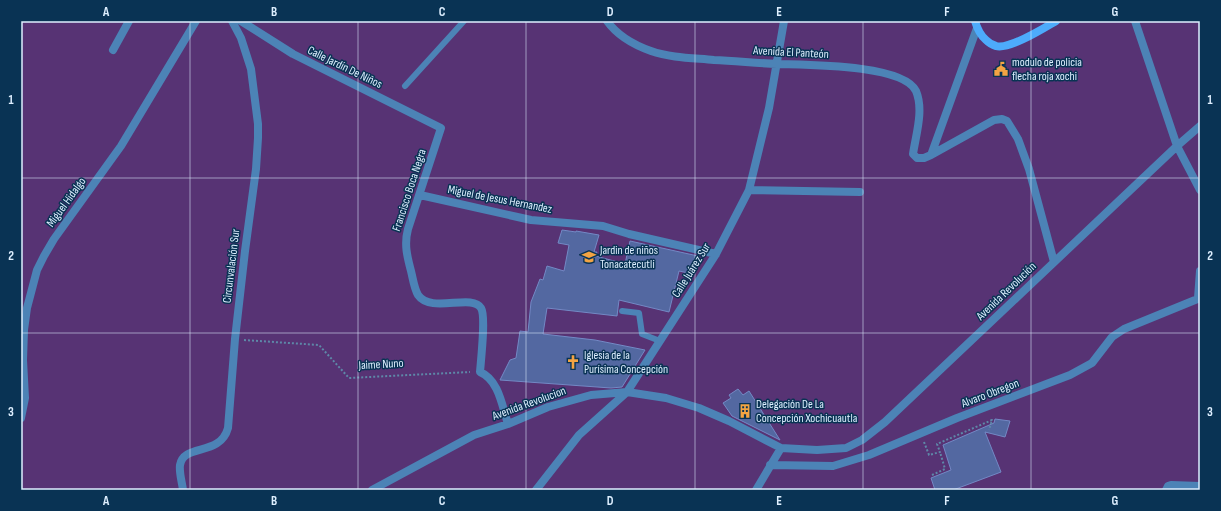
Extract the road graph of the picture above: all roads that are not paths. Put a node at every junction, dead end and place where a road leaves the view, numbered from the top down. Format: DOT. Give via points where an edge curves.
graph roads {
  1 [pos="129,21"];
  2 [pos="196,21"];
  3 [pos="232,21"];
  4 [pos="241,21"];
  5 [pos="464,21"];
  6 [pos="607,21"];
  7 [pos="784,21"];
  8 [pos="1056,21"];
  9 [pos="1134,21"];
  10 [pos="976,25"];
  11 [pos="113,50"];
  12 [pos="776,64"];
  13 [pos="405,86"];
  14 [pos="1200,126"];
  15 [pos="441,128"];
  16 [pos="1177,146"];
  17 [pos="931,155"];
  18 [pos="749,190"];
  19 [pos="1200,190"];
  20 [pos="860,192"];
  21 [pos="420,195"];
  22 [pos="716,254"];
  23 [pos="1054,262"];
  24 [pos="1200,271"];
  25 [pos="1199,298"];
  26 [pos="622,311"];
  27 [pos="660,341"];
  28 [pos="627,392"];
  29 [pos="21,418"];
  30 [pos="508,424"];
  31 [pos="781,448"];
  32 [pos="817,450"];
  33 [pos="770,465"];
  34 [pos="1200,486"];
  35 [pos="184,490"];
  36 [pos="372,490"];
  37 [pos="536,490"];
  38 [pos="756,490"];
  39 [pos="1166,490"];
  1 -- 11 [label="street"];
  2 -- 29 [label="street, Miguel Hidalgo" via="121,146 54,239 37,270 24,330 25,398"];
  3 -- 35 [label="street, Circunvalación Sur" via="241,38 251,69 258,124 256,169 235,339 227,434 216,445 193,452 183,459 180,467"];
  4 -- 15 [label="street, Calle Jardín De Niños" via="293,54"];
  5 -- 13 [label="lane"];
  6 -- 12 [label="street, Avenida El Panteón" via="622,36 651,52 675,57"];
  7 -- 12 [label="street, Calle Juárez Sur"];
  8 -- 10 [label="main road" via="1014,43 997,46 982,37"];
  9 -- 16 [label="street"];
  10 -- 17 [label="street"];
  12 -- 17 [label="street, Avenida El Panteón" via="864,69 896,76 909,82 919,101 914,154 917,158"];
  12 -- 18 [label="street, Calle Juárez Sur" via="769,108"];
  14 -- 16 [label="street, Avenida Revolución"];
  15 -- 21 [label="street, Francisco Boca Negra"];
  16 -- 19 [label="street"];
  16 -- 23 [label="street, Avenida Revolución"];
  17 -- 23 [label="street" via="997,119 1007,121 1018,138"];
  18 -- 20 [label="street"];
  18 -- 22 [label="street, Calle Juárez Sur"];
  21 -- 22 [label="street, Miguel de Jesus Hernandez" via="531,220 603,226"];
  21 -- 30 [label="street, Francisco Boca Negra" via="405,242 416,290 422,299 429,302 472,303 480,306 483,317 480,372 494,384"];
  22 -- 27 [label="street, Calle Juárez Sur"];
  23 -- 32 [label="street, Avenida Revolución" via="885,422 862,440 846,448"];
  24 -- 25 [label="street"];
  25 -- 33 [label="street, Alvaro Obregon" via="1124,329 1112,337 1092,363 1070,375 869,455 833,466"];
  26 -- 27 [label="lane" via="639,313 642,334"];
  27 -- 28 [label="street, Calle Juárez Sur"];
  28 -- 30 [label="street, Avenida Revolucion" via="592,395 548,407"];
  28 -- 31 [label="street, Avenida Revolucion" via="666,398 699,408"];
  28 -- 37 [label="street, Calle Juárez Sur" via="579,435"];
  30 -- 36 [label="street, Avenida Revolucion" via="474,435"];
  31 -- 32 [label="street, Avenida Revolucion"];
  31 -- 33 [label="street"];
  33 -- 38 [label="street"];
  34 -- 39 [label="street" via="1171,485"];
}
